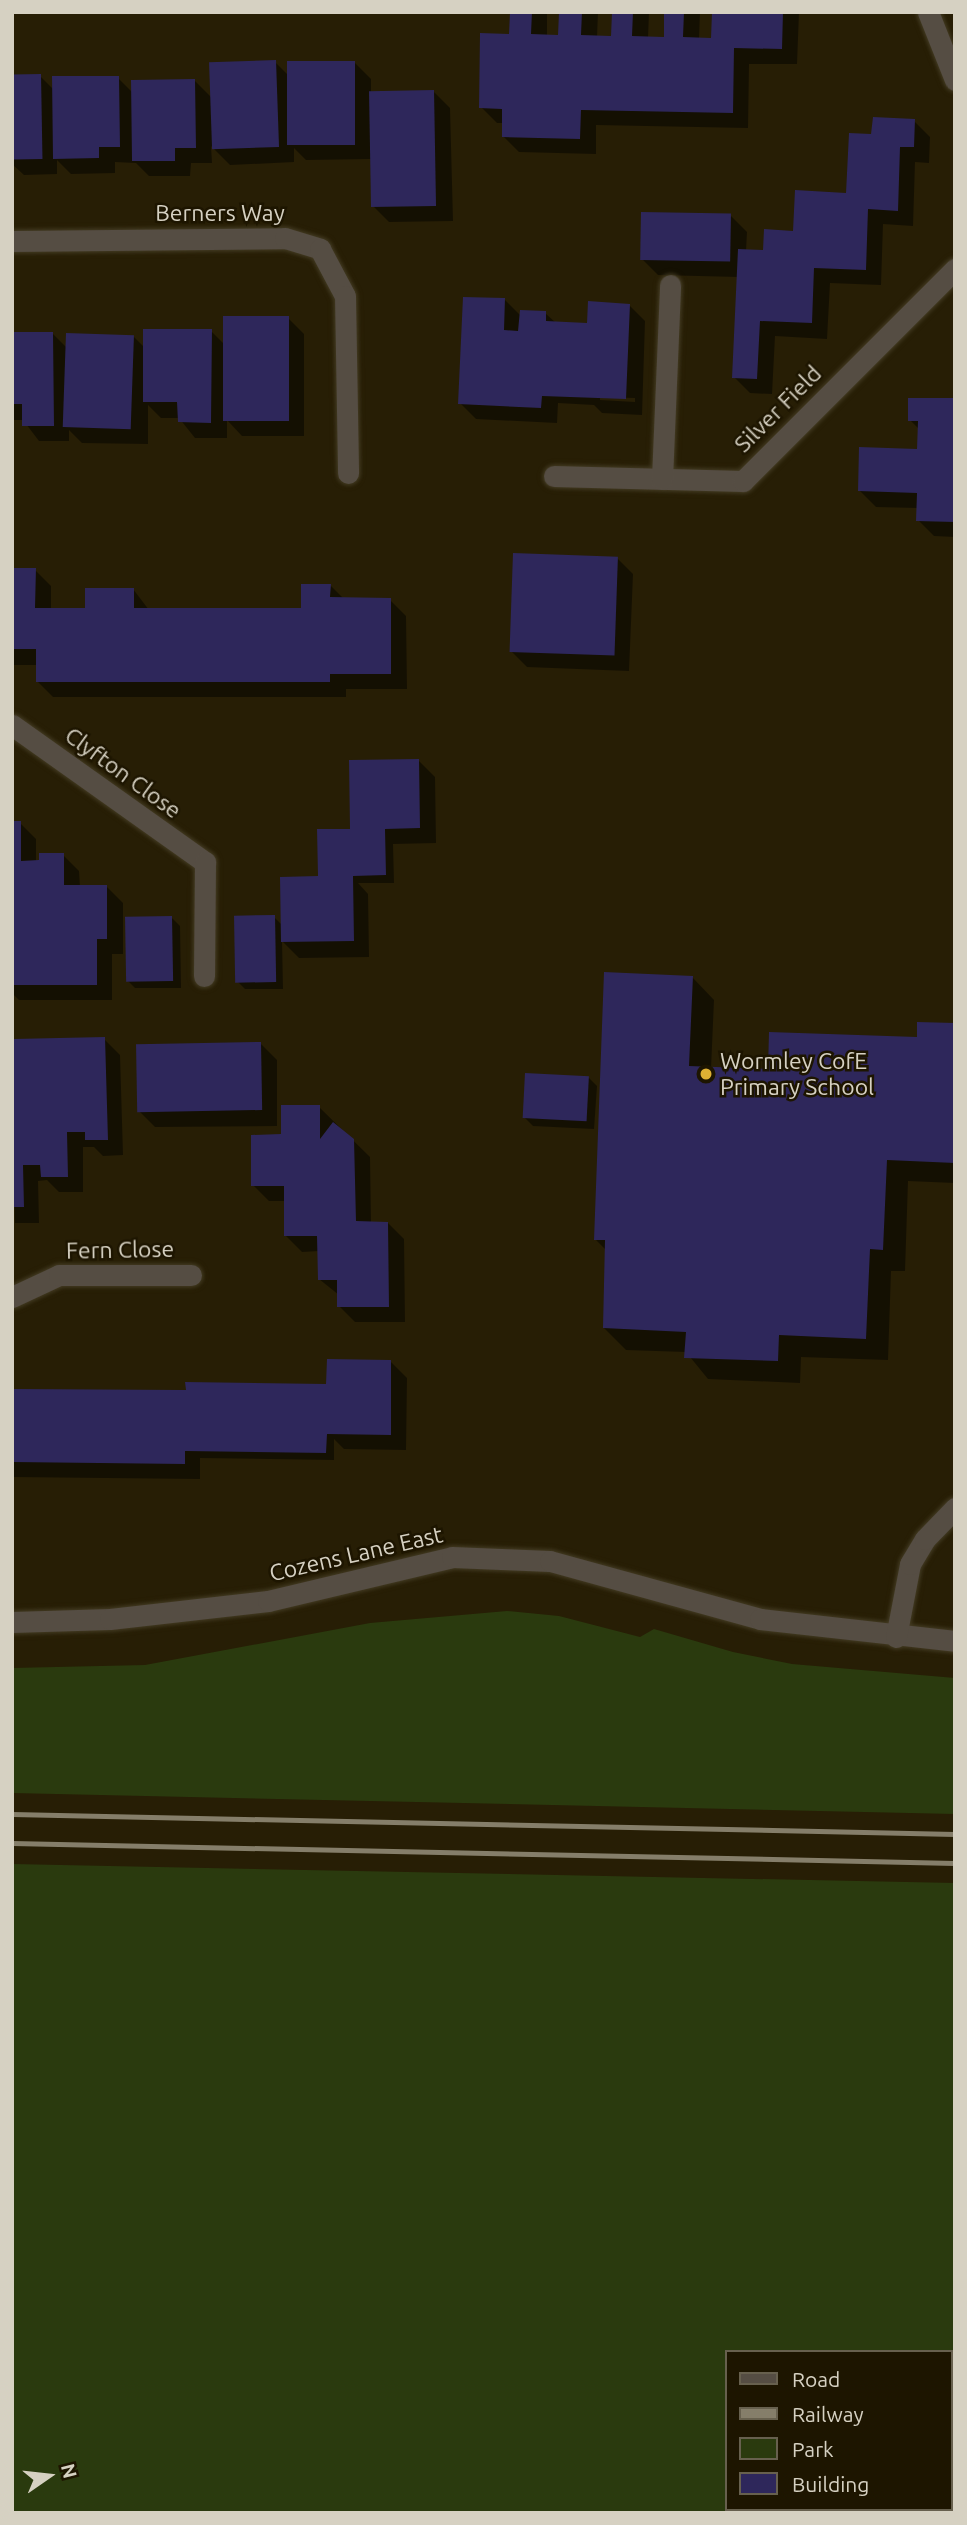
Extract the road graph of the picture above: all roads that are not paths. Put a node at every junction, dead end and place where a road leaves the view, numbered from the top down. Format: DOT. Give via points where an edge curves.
graph roads {
  1 [pos="928,12"];
  2 [pos="955,80"];
  3 [pos="12,241"];
  4 [pos="955,269"];
  5 [pos="670,285"];
  6 [pos="348,473"];
  7 [pos="554,476"];
  8 [pos="662,479"];
  9 [pos="12,725"];
  10 [pos="204,976"];
  11 [pos="191,1275"];
  12 [pos="12,1297"];
  13 [pos="955,1508"];
  14 [pos="12,1622"];
  15 [pos="896,1637"];
  16 [pos="955,1641"];
  1 -- 2 [label="street"];
  3 -- 6 [label="street, Berners Way" via="285,238 320,249 345,296"];
  4 -- 8 [label="street, Silver Field" via="743,481"];
  5 -- 8 [label="street"];
  7 -- 8 [label="street, Silver Field"];
  9 -- 10 [label="street, Clyfton Close" via="205,862"];
  11 -- 12 [label="street, Fern Close" via="59,1275"];
  13 -- 15 [label="street" via="925,1539 910,1564"];
  14 -- 15 [label="street, Cozens Lane East" via="110,1619 268,1601 452,1557 550,1561 760,1619"];
  15 -- 16 [label="street, Cozens Lane East"];
}
